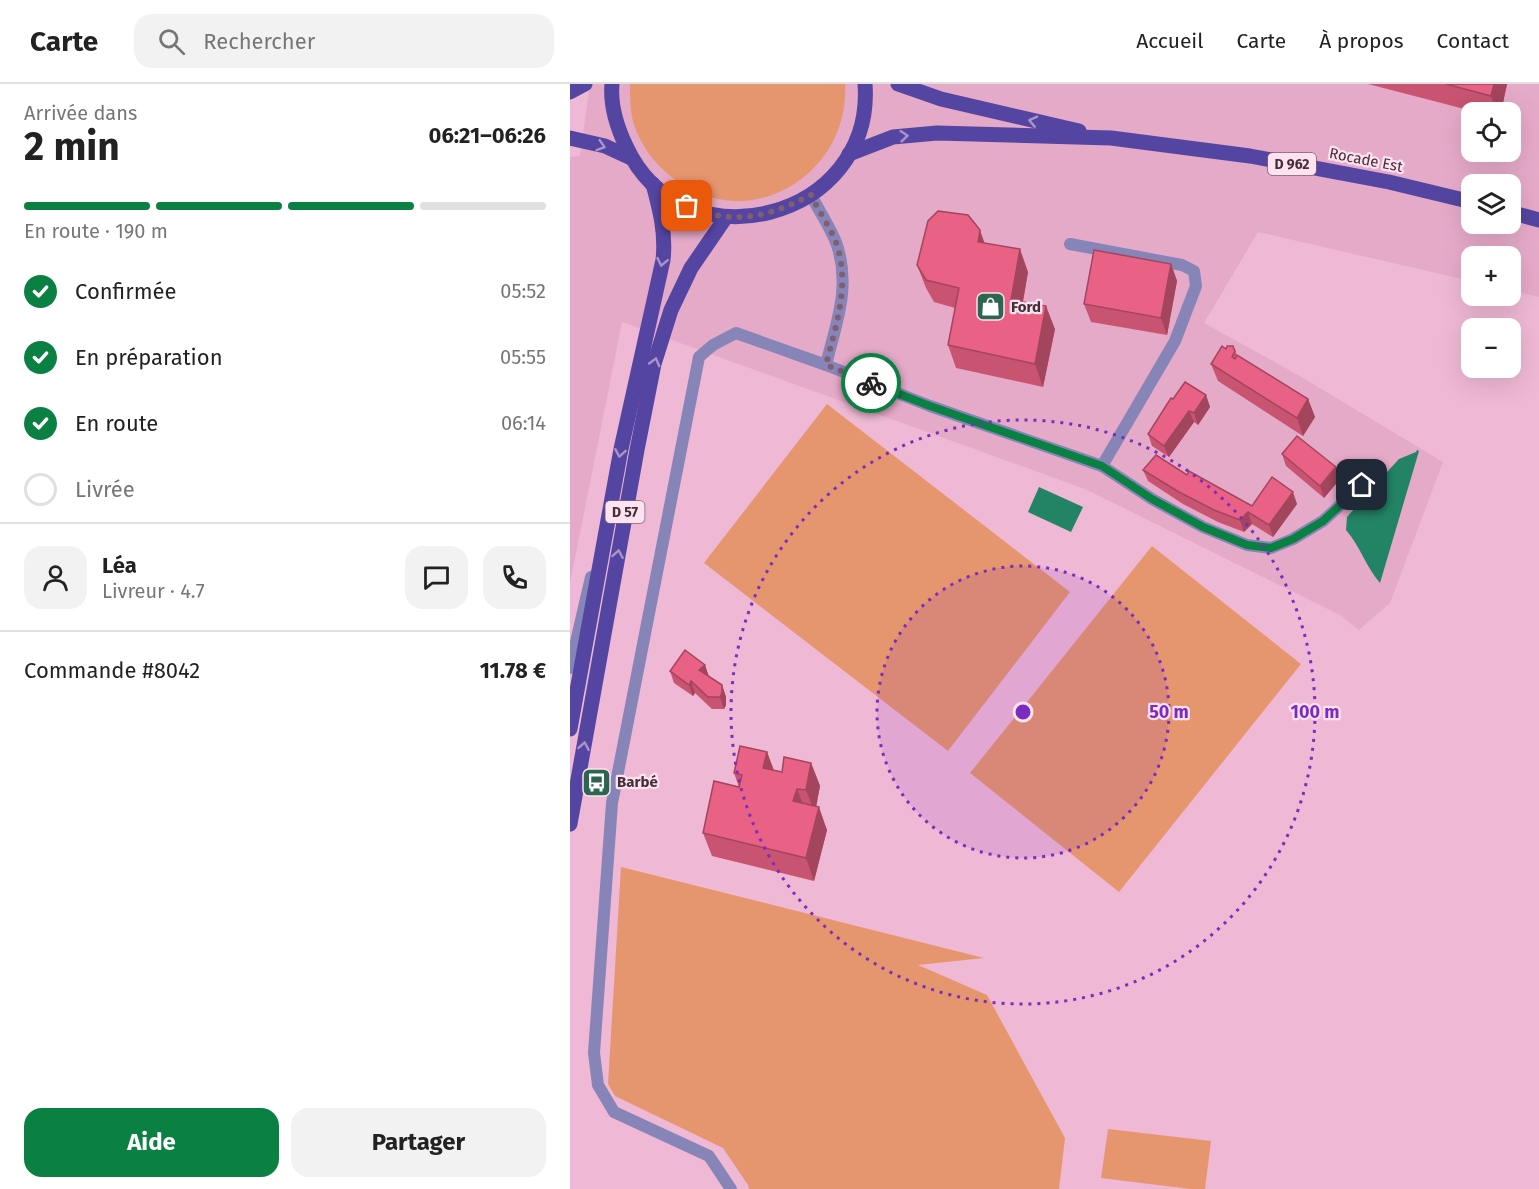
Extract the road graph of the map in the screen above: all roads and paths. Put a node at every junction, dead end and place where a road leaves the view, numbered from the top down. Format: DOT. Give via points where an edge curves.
graph roads {
  1 [pos="585,84"];
  2 [pos="612,84"];
  3 [pos="865,84"];
  4 [pos="898,84"];
  5 [pos="570,92"];
  6 [pos="570,138"];
  7 [pos="1111,138"];
  8 [pos="849,154"];
  9 [pos="631,158"];
  10 [pos="654,184"];
  11 [pos="811,195"];
  12 [pos="1461,199"];
  13 [pos="1521,215"];
  14 [pos="726,217"];
  15 [pos="1539,220"];
  16 [pos="1070,244"];
  17 [pos="826,365"];
  18 [pos="1102,466"];
  19 [pos="1362,485"];
  20 [pos="613,495"];
  21 [pos="570,668"];
  22 [pos="570,729"];
  23 [pos="570,824"];
  24 [pos="732,1189"];
  1 -- 5 [label="main road"];
  2 -- 9 [label="main road" via="617,126"];
  3 -- 8 [label="main road" via="861,126"];
  7 -- 4 [label="main road, D 962, one-way" via="941,99"];
  6 -- 9 [label="main road, one-way" via="605,146"];
  8 -- 7 [label="main road, D 962, one-way" via="893,137 937,133"];
  7 -- 12 [label="main road, Rocade Est / D 962" via="1250,156"];
  8 -- 11 [label="main road" via="832,177"];
  9 -- 10 [label="main road"];
  10 -- 14 [label="main road" via="675,200"];
  10 -- 20 [label="main road, D 57, one-way" via="664,230 663,260"];
  11 -- 14 [label="main road" via="784,209 756,216"];
  11 -- 17 [label="street" via="836,243 842,265 843,293"];
  13 -- 15 [label="main road"];
  23 -- 14 [label="main road, D 57, one-way" via="654,364 671,310 691,268"];
  16 -- 18 [label="street" via="1182,265 1194,271 1196,286 1175,340"];
  17 -- 18 [label="street"];
  17 -- 24 [label="street" via="736,333 699,357 612,803 594,1053 598,1085 614,1112 709,1156"];
  18 -- 19 [label="street" via="1203,527 1247,545 1271,548 1323,521"];
  20 -- 21 [label="street"];
  20 -- 22 [label="main road, D 57"];
}
